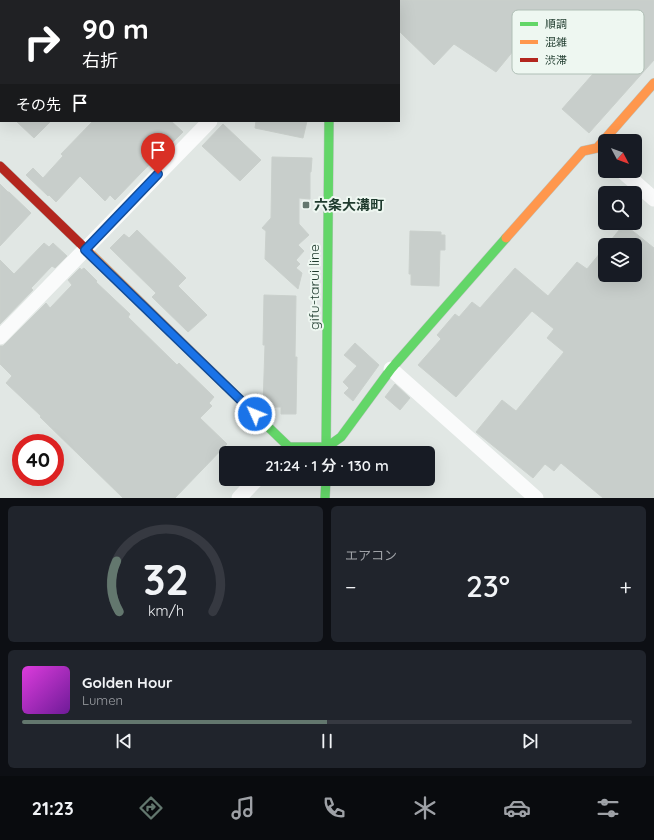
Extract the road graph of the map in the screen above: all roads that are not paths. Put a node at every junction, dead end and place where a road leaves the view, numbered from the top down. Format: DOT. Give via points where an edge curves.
graph roads {
  1 [pos="654,83"];
  2 [pos="209,122"];
  3 [pos="329,122"];
  4 [pos="615,134"];
  5 [pos="598,152"];
  6 [pos="0,166"];
  7 [pos="630,178"];
  8 [pos="654,199"];
  9 [pos="85,250"];
  10 [pos="0,338"];
  11 [pos="391,369"];
  12 [pos="281,446"];
  13 [pos="326,446"];
  14 [pos="331,446"];
  15 [pos="250,486"];
  16 [pos="326,486"];
  17 [pos="239,498"];
  18 [pos="325,498"];
  19 [pos="536,498"];
  1 -- 4 [label="street"];
  2 -- 9 [label="street"];
  3 -- 13 [label="street, gifu-tarui line"];
  5 -- 11 [label="street" via="583,151"];
  6 -- 9 [label="street"];
  7 -- 8 [label="street"];
  9 -- 10 [label="street"];
  9 -- 12 [label="street"];
  11 -- 14 [label="street" via="341,437"];
  11 -- 19 [label="street"];
  15 -- 17 [label="street"];
  16 -- 18 [label="street"];
}
